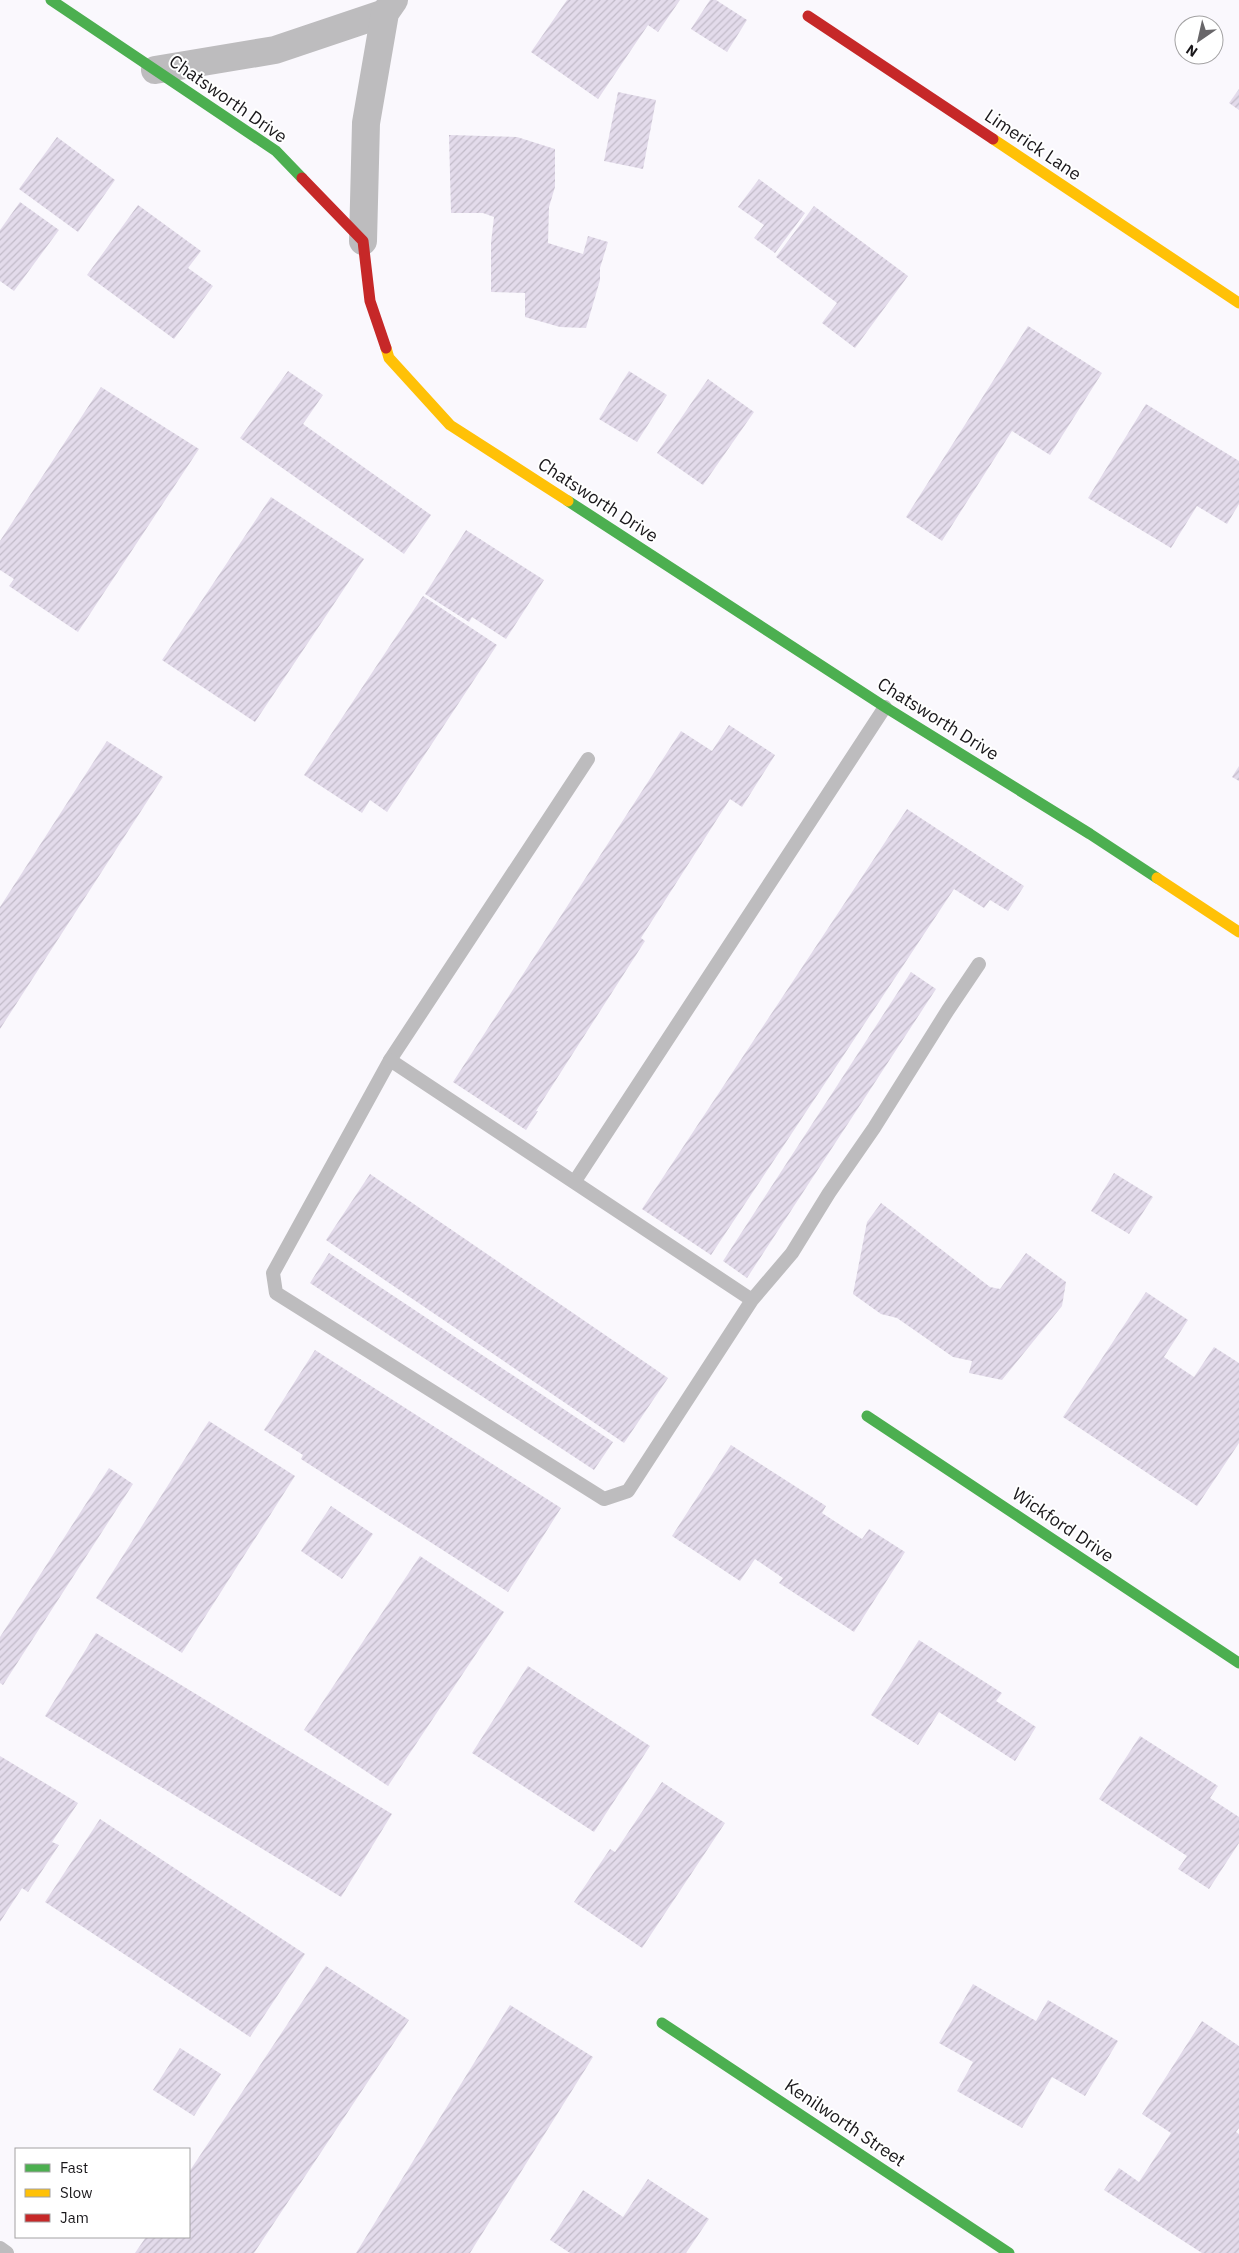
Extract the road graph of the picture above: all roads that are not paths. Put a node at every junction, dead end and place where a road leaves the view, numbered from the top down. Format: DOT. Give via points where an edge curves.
graph roads {
  1 [pos="51,0"];
  2 [pos="390,7"];
  3 [pos="808,16"];
  4 [pos="154,70"];
  5 [pos="363,241"];
  6 [pos="1239,304"];
  7 [pos="885,707"];
  8 [pos="588,759"];
  9 [pos="1239,932"];
  10 [pos="980,964"];
  11 [pos="390,1060"];
  12 [pos="575,1181"];
  13 [pos="752,1300"];
  14 [pos="867,1416"];
  15 [pos="1239,1663"];
  16 [pos="662,2023"];
  17 [pos="0,2248"];
  18 [pos="7,2253"];
  19 [pos="1009,2253"];
  1 -- 4 [label="street, Chatsworth Drive"];
  2 -- 4 [label="street" via="275,50"];
  2 -- 5 [label="street" via="366,123"];
  3 -- 6 [label="street, Limerick Lane"];
  4 -- 5 [label="street, Chatsworth Drive" via="276,151"];
  5 -- 7 [label="street, Chatsworth Drive" via="370,301 389,358 450,426"];
  7 -- 9 [label="street, Chatsworth Drive" via="1090,834"];
  7 -- 12 [label="lane"];
  8 -- 11 [label="lane"];
  10 -- 13 [label="lane" via="792,1253"];
  11 -- 12 [label="lane"];
  11 -- 13 [label="lane" via="273,1273 276,1293 604,1499 628,1491"];
  12 -- 13 [label="lane"];
  14 -- 15 [label="street, Wickford Drive"];
  16 -- 19 [label="street, Kenilworth Street"];
  17 -- 18 [label="lane"];
}
